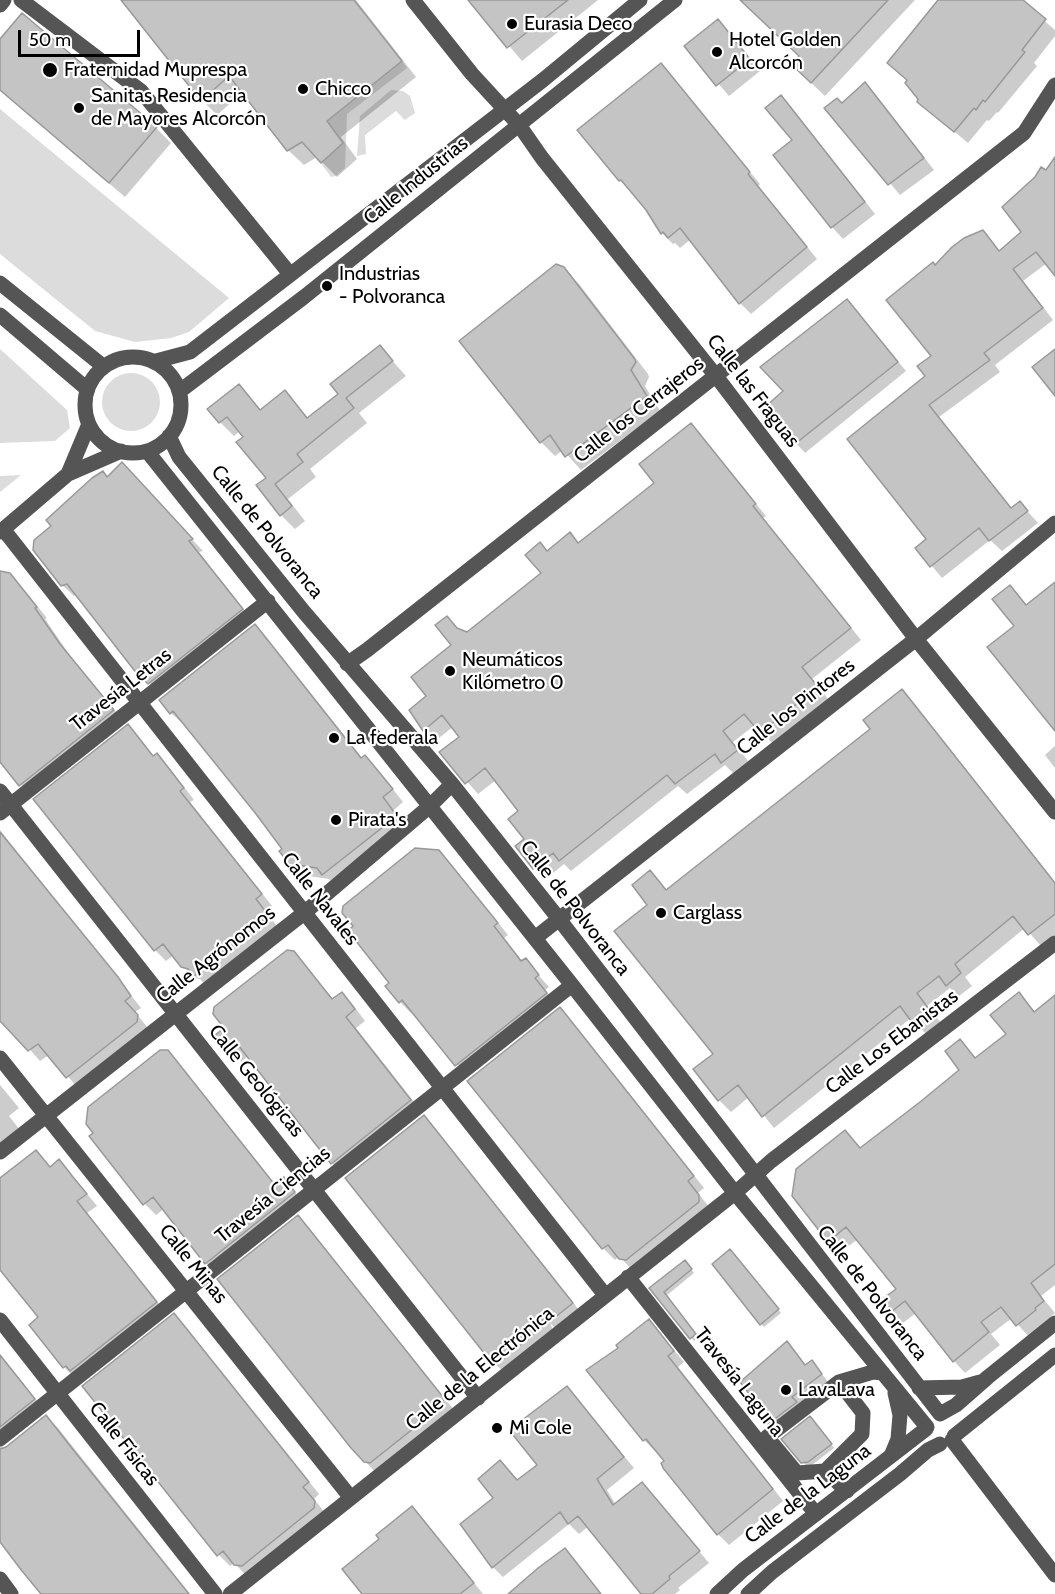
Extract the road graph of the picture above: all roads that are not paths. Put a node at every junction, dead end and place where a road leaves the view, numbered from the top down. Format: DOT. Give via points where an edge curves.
graph roads {
  1 [pos="4,0"];
  2 [pos="21,0"];
  3 [pos="413,0"];
  4 [pos="640,0"];
  5 [pos="675,0"];
  6 [pos="0,5"];
  7 [pos="1055,85"];
  8 [pos="506,109"];
  9 [pos="519,125"];
  10 [pos="290,274"];
  11 [pos="0,283"];
  12 [pos="0,315"];
  13 [pos="156,361"];
  14 [pos="103,366"];
  15 [pos="716,376"];
  16 [pos="87,390"];
  17 [pos="180,391"];
  18 [pos="89,424"];
  19 [pos="169,436"];
  20 [pos="121,451"];
  21 [pos="147,451"];
  22 [pos="68,474"];
  23 [pos="1055,523"];
  24 [pos="1,531"];
  25 [pos="268,601"];
  26 [pos="916,639"];
  27 [pos="347,664"];
  28 [pos="138,702"];
  29 [pos="452,784"];
  30 [pos="0,791"];
  31 [pos="430,806"];
  32 [pos="5,809"];
  33 [pos="1055,812"];
  34 [pos="304,913"];
  35 [pos="559,920"];
  36 [pos="535,938"];
  37 [pos="1055,943"];
  38 [pos="572,984"];
  39 [pos="175,1014"];
  40 [pos="0,1058"];
  41 [pos="442,1087"];
  42 [pos="45,1116"];
  43 [pos="0,1152"];
  44 [pos="755,1176"];
  45 [pos="315,1188"];
  46 [pos="735,1192"];
  47 [pos="628,1277"];
  48 [pos="187,1291"];
  49 [pos="605,1295"];
  50 [pos="0,1320"];
  51 [pos="1055,1323"];
  52 [pos="1055,1355"];
  53 [pos="882,1373"];
  54 [pos="983,1381"];
  55 [pos="839,1382"];
  56 [pos="894,1387"];
  57 [pos="919,1388"];
  58 [pos="58,1393"];
  59 [pos="478,1398"];
  60 [pos="940,1414"];
  61 [pos="926,1428"];
  62 [pos="0,1439"];
  63 [pos="949,1440"];
  64 [pos="891,1456"];
  65 [pos="825,1470"];
  66 [pos="848,1491"];
  67 [pos="351,1498"];
  68 [pos="816,1514"];
  69 [pos="1055,1575"];
  70 [pos="0,1579"];
  71 [pos="12,1594"];
  72 [pos="215,1594"];
  73 [pos="230,1594"];
  74 [pos="717,1594"];
  75 [pos="748,1594"];
  1 -- 6 [label="street"];
  2 -- 10 [label="street" via="141,91"];
  3 -- 8 [label="street, Calle las Fraguas" via="472,74"];
  4 -- 8 [label="street, Calle Industrias"];
  5 -- 9 [label="street, Calle Industrias"];
  7 -- 15 [label="street, Calle los Cerrajeros" via="1024,134"];
  8 -- 9 [label="street, Calle las Fraguas"];
  8 -- 10 [label="street, Calle Industrias"];
  9 -- 15 [label="street, Calle las Fraguas"];
  9 -- 17 [label="street, Calle Industrias"];
  10 -- 13 [label="street, Calle Industrias" via="190,352"];
  11 -- 14 [label="street"];
  12 -- 16 [label="street"];
  13 -- 14 [label="street" via="131,356"];
  13 -- 17 [label="street" via="170,373"];
  14 -- 16 [label="street"];
  15 -- 26 [label="street, Calle las Fraguas"];
  15 -- 27 [label="street, Calle los Cerrajeros"];
  16 -- 18 [label="street"];
  17 -- 19 [label="street" via="181,410"];
  18 -- 20 [label="street" via="108,446"];
  18 -- 22 [label="street"];
  19 -- 21 [label="street"];
  19 -- 27 [label="street, Calle de Polvoranca" via="179,457"];
  20 -- 21 [label="street"];
  20 -- 22 [label="street"];
  21 -- 25 [label="street, Calle de Polvoranca"];
  22 -- 24 [label="street"];
  23 -- 26 [label="street, Calle los Pintores"];
  24 -- 28 [label="street, Calle Navales"];
  25 -- 28 [label="street, Travesía Letras"];
  25 -- 31 [label="street, Calle de Polvoranca"];
  26 -- 33 [label="street, Calle las Fraguas"];
  26 -- 35 [label="street, Calle los Pintores"];
  27 -- 29 [label="street, Calle de Polvoranca"];
  28 -- 32 [label="street, Travesía Letras"];
  28 -- 34 [label="street, Calle Navales"];
  29 -- 31 [label="street, Calle Agrónomos"];
  29 -- 35 [label="street, Calle de Polvoranca"];
  30 -- 32 [label="street, Calle Geológicas"];
  31 -- 34 [label="street, Calle Agrónomos"];
  31 -- 36 [label="street, Calle de Polvoranca"];
  32 -- 39 [label="street, Calle Geológicas"];
  34 -- 39 [label="street, Calle Agrónomos"];
  34 -- 41 [label="street, Calle Navales"];
  35 -- 36 [label="street, Calle los Pintores"];
  35 -- 44 [label="street, Calle de Polvoranca"];
  36 -- 38 [label="street, Calle de Polvoranca"];
  37 -- 44 [label="street, Calle Los Ebanistas"];
  38 -- 41 [label="street, Travesía Ciencias"];
  38 -- 46 [label="street, Calle de Polvoranca"];
  39 -- 42 [label="street, Calle Agrónomos"];
  39 -- 45 [label="street, Calle Geológicas"];
  40 -- 42 [label="street, Calle Minas"];
  41 -- 45 [label="street, Travesía Ciencias"];
  41 -- 49 [label="street, Calle Navales"];
  42 -- 43 [label="street, Calle Agrónomos"];
  42 -- 48 [label="street, Calle Minas"];
  44 -- 46 [label="street, Calle de la Electrónica"];
  44 -- 57 [label="street, Calle de Polvoranca"];
  45 -- 48 [label="street, Travesía Ciencias"];
  45 -- 59 [label="street, Calle Geológicas"];
  46 -- 47 [label="street, Calle de la Electrónica"];
  46 -- 53 [label="street, Calle de Polvoranca"];
  47 -- 49 [label="street, Calle de la Electrónica"];
  47 -- 68 [label="street, Travesía Laguna"];
  48 -- 58 [label="street, Travesía Ciencias"];
  48 -- 67 [label="street, Calle Minas"];
  49 -- 59 [label="street, Calle de la Electrónica"];
  50 -- 58 [label="street, Calle Físicas"];
  51 -- 54 [label="street"];
  52 -- 63 [label="street, Calle de la Laguna"];
  53 -- 55 [label="street"];
  53 -- 56 [label="street, Calle de Polvoranca"];
  54 -- 57 [label="street" via="962,1387"];
  54 -- 60 [label="street"];
  55 -- 65 [label="street" via="863,1413 862,1434"];
  55 -- 65 [label="street" via="767,1437 797,1473"];
  56 -- 61 [label="street, Calle de Polvoranca"];
  56 -- 64 [label="street, Calle de Polvoranca" via="900,1415 898,1439"];
  57 -- 60 [label="street, Calle de Polvoranca"];
  58 -- 62 [label="street, Travesía Ciencias"];
  58 -- 72 [label="street, Calle Físicas"];
  59 -- 67 [label="street, Calle de la Electrónica"];
  60 -- 61 [label="street"];
  60 -- 63 [label="street" via="956,1427"];
  61 -- 63 [label="street" via="929,1438"];
  61 -- 64 [label="street, Calle de la Laguna"];
  63 -- 69 [label="street"];
  63 -- 75 [label="street, Calle de la Laguna" via="928,1450"];
  64 -- 66 [label="street, Calle de la Laguna"];
  65 -- 66 [label="street"];
  66 -- 68 [label="street, Calle de la Laguna"];
  67 -- 73 [label="street, Calle de la Electrónica"];
  68 -- 74 [label="street, Calle de la Laguna" via="743,1569"];
  70 -- 71 [label="street"];
}
